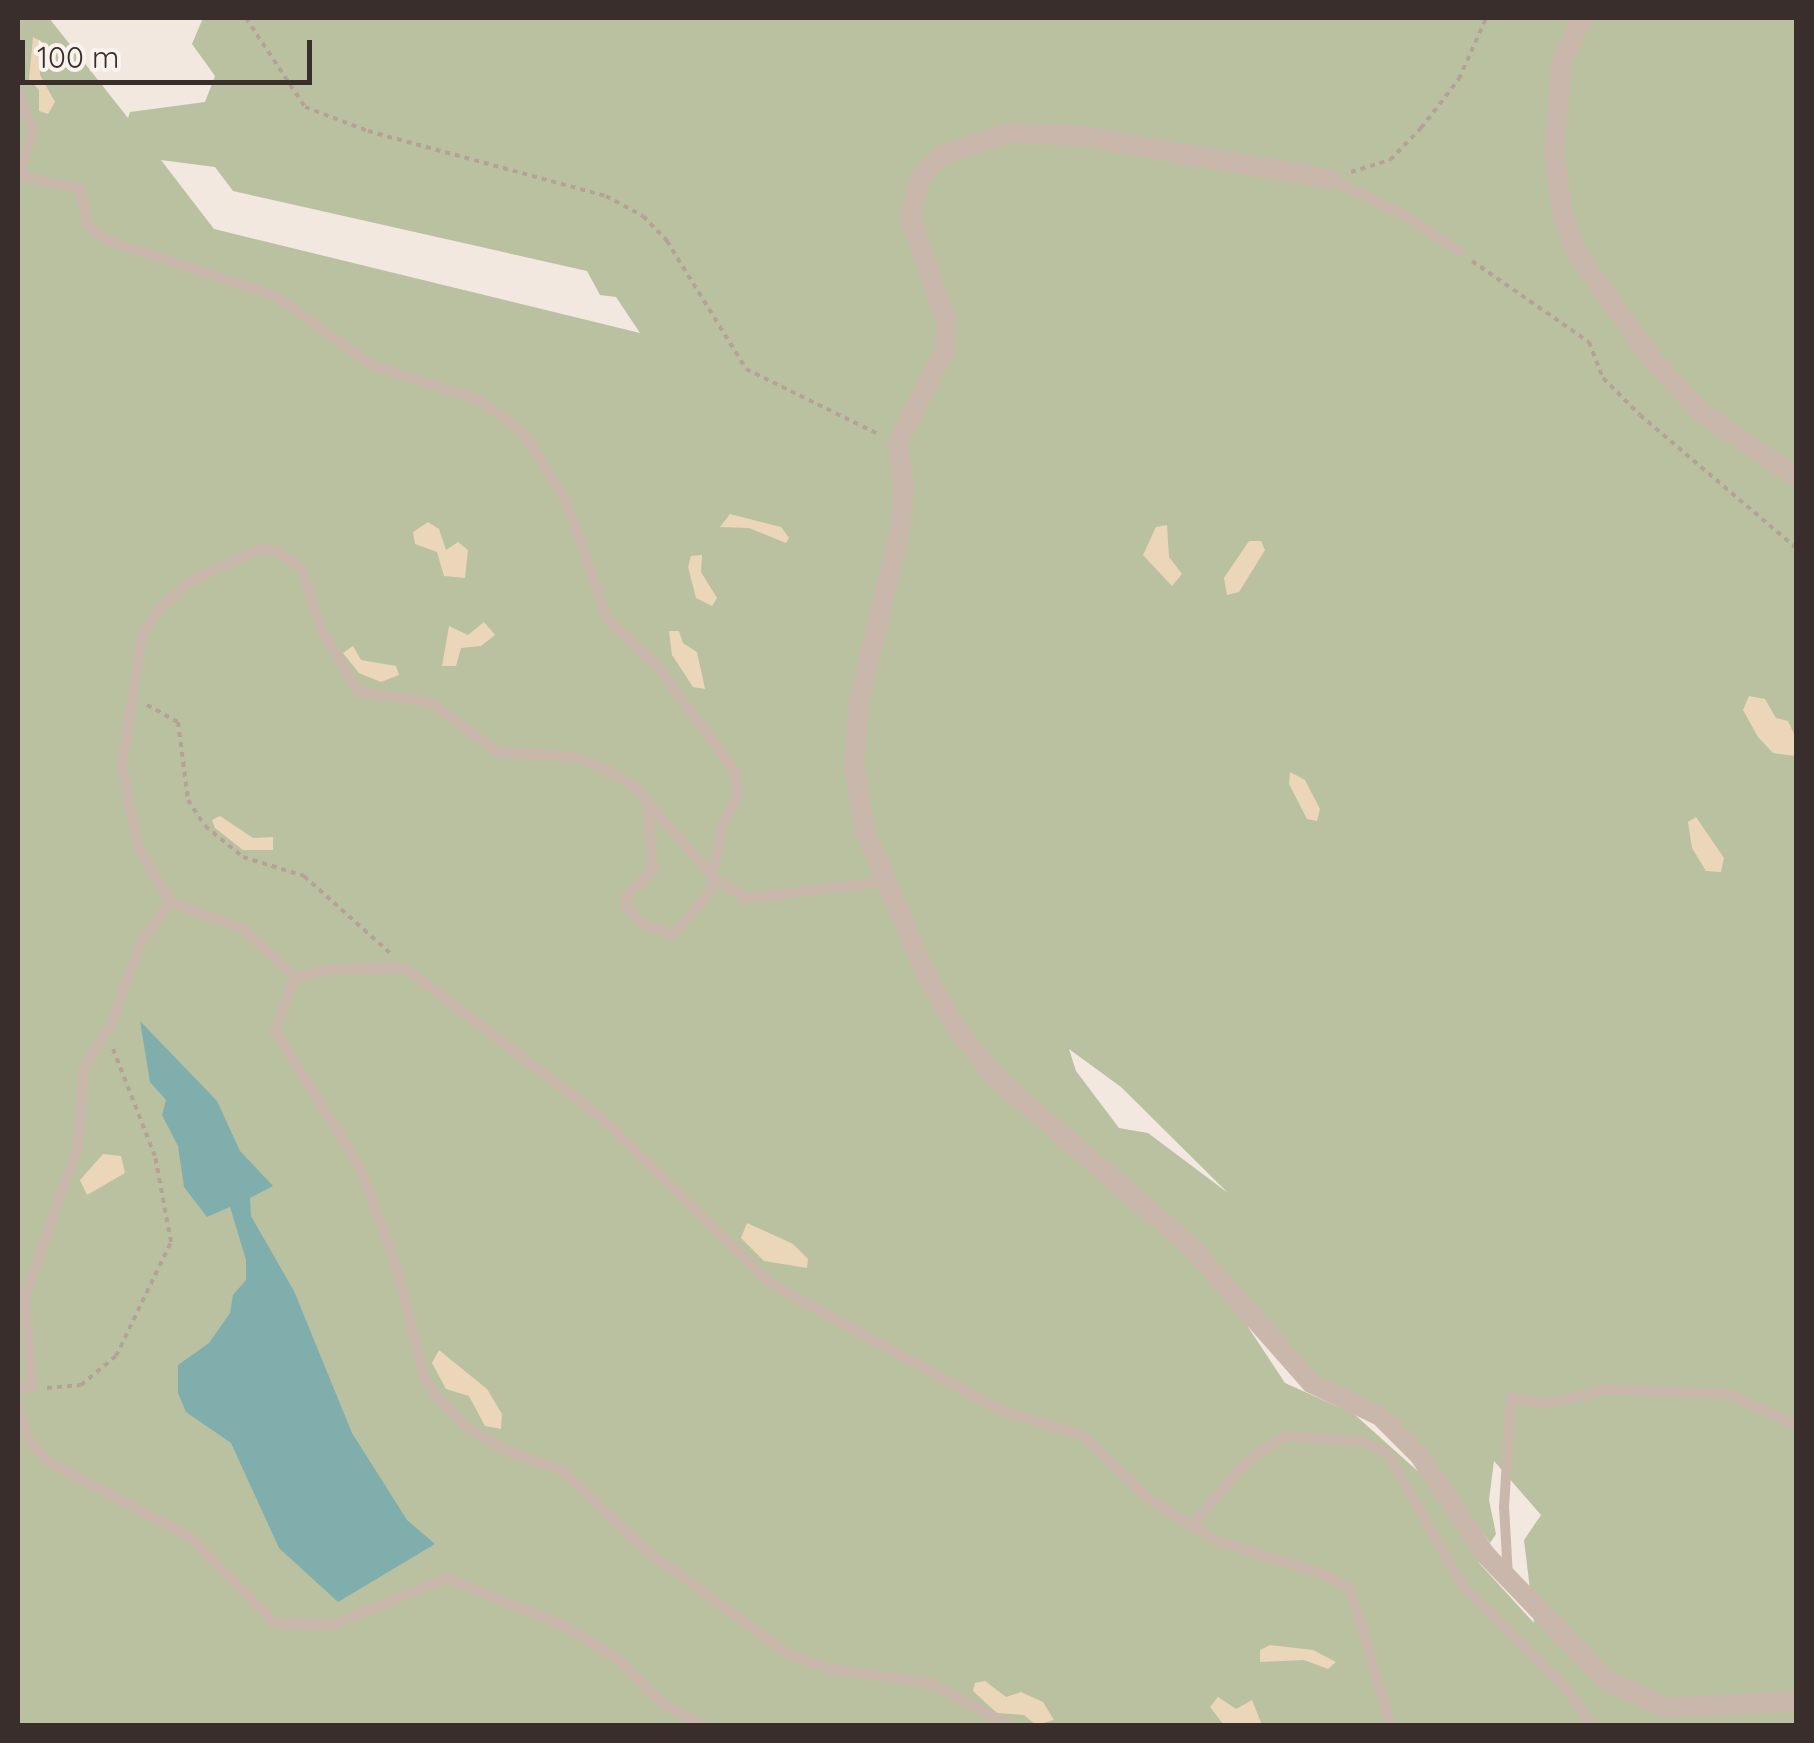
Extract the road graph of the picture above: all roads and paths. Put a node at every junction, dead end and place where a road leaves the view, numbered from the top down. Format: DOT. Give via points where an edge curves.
graph roads {
  1 [pos="246,18"];
  2 [pos="1486,18"];
  3 [pos="1582,18"];
  4 [pos="18,90"];
  5 [pos="1330,178"];
  6 [pos="1460,252"];
  7 [pos="898,444"];
  8 [pos="1796,477"];
  9 [pos="1796,548"];
  10 [pos="133,704"];
  11 [pos="646,800"];
  12 [pos="714,876"];
  13 [pos="882,882"];
  14 [pos="170,902"];
  15 [pos="405,968"];
  16 [pos="295,978"];
  17 [pos="105,1036"];
  18 [pos="32,1387"];
  19 [pos="18,1388"];
  20 [pos="18,1405"];
  21 [pos="1796,1425"];
  22 [pos="1411,1447"];
  23 [pos="1394,1460"];
  24 [pos="1195,1522"];
  25 [pos="1508,1579"];
  26 [pos="1796,1702"];
  27 [pos="705,1726"];
  28 [pos="1011,1726"];
  29 [pos="1391,1726"];
  30 [pos="1593,1726"];
  1 -- 7 [label="path" via="305,107 633,209 667,241 746,369"];
  2 -- 5 [label="path" via="1459,79 1390,160"];
  3 -- 8 [label="street" via="1562,62 1554,153 1563,217 1576,252 1651,358 1702,413"];
  4 -- 12 [label="lane" via="33,133 21,166 27,178 54,178 80,188 87,225 109,241 275,296 374,366 479,400 522,431 566,501 607,618 657,666 735,771 738,795 721,829"];
  5 -- 6 [label="lane"];
  5 -- 7 [label="street" via="1082,136 1010,132 942,154 918,179 910,218 946,318 944,352"];
  6 -- 9 [label="path" via="1590,342 1604,378 1640,415"];
  7 -- 13 [label="street" via="900,530 858,706 854,764"];
  10 -- 11 [label="lane" via="142,635 159,609 232,559 259,549 277,552 301,568 322,631 358,692 430,702 498,752 575,756 634,786"];
  10 -- 14 [label="lane" via="122,767 129,816 150,873"];
  10 -- 15 [label="path" via="154,706 178,722 188,800 205,826 243,857 304,876 337,899"];
  11 -- 12 [label="lane"];
  11 -- 12 [label="lane" via="656,851 653,870 626,897 633,915 674,934 710,892"];
  12 -- 13 [label="lane" via="745,898 773,900"];
  13 -- 22 [label="street" via="956,1027 994,1076 1190,1246 1312,1383 1380,1416"];
  14 -- 16 [label="lane" via="242,928"];
  14 -- 17 [label="lane" via="140,944"];
  15 -- 16 [label="lane" via="334,969"];
  15 -- 24 [label="lane" via="602,1118 770,1283 998,1408 1082,1435 1151,1501"];
  16 -- 28 [label="lane" via="275,1030 359,1166 396,1265 424,1378 437,1397 465,1426 509,1452 562,1470 643,1548 764,1640 830,1668 928,1682"];
  17 -- 18 [label="lane" via="84,1067 77,1148 24,1296"];
  17 -- 18 [label="path" via="135,1092 168,1203 170,1242 116,1356 81,1385"];
  18 -- 19 [label="lane"];
  20 -- 27 [label="lane" via="28,1437 46,1460 190,1537 275,1622 333,1625 446,1578 563,1624 617,1658 664,1704"];
  21 -- 25 [label="lane" via="1728,1394 1608,1388 1546,1404 1512,1397 1504,1506"];
  22 -- 23 [label="lane"];
  22 -- 25 [label="street"];
  23 -- 24 [label="lane" via="1362,1441 1284,1436 1243,1465"];
  23 -- 30 [label="lane" via="1463,1586 1564,1686"];
  24 -- 29 [label="lane" via="1218,1541 1350,1588"];
  25 -- 26 [label="street" via="1608,1682 1630,1694 1668,1708"];
}
